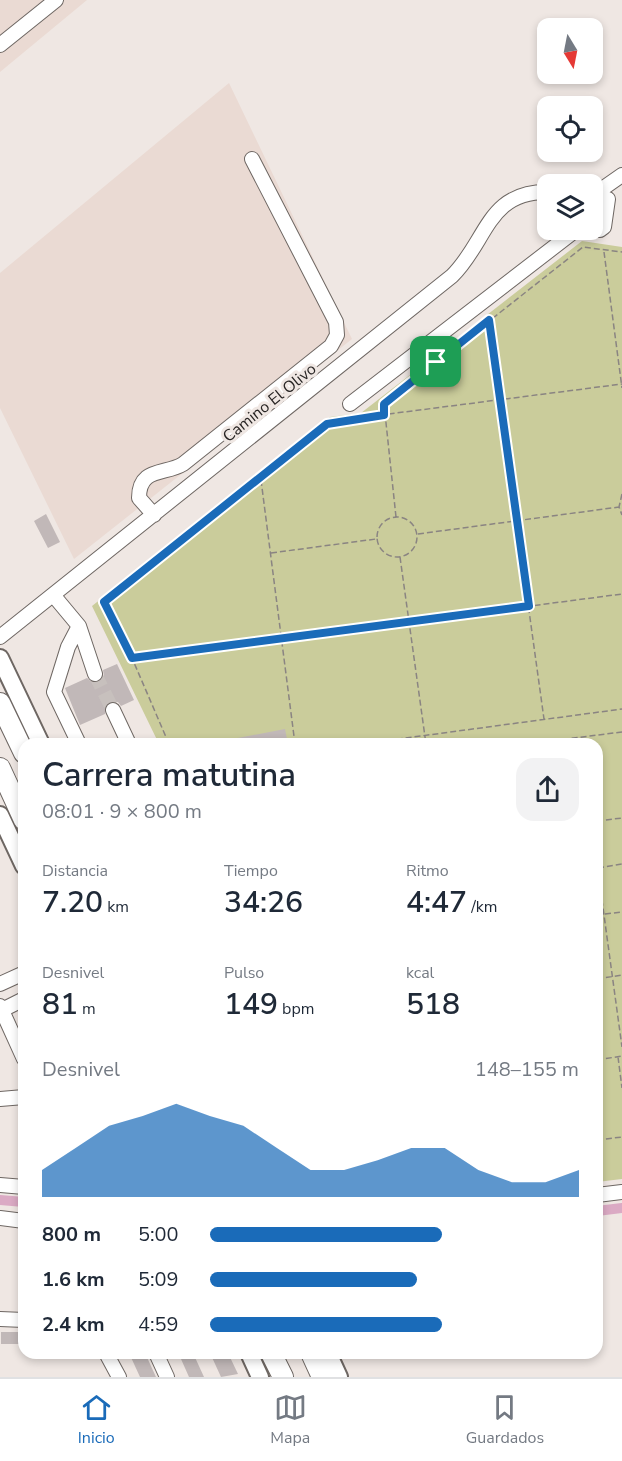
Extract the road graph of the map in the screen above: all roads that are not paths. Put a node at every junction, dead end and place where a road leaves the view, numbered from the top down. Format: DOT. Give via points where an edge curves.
graph roads {
  1 [pos="56,0"];
  2 [pos="0,45"];
  3 [pos="252,159"];
  4 [pos="622,176"];
  5 [pos="603,189"];
  6 [pos="537,193"];
  7 [pos="603,198"];
  8 [pos="608,199"];
  9 [pos="622,202"];
  10 [pos="350,404"];
  11 [pos="154,515"];
  12 [pos="54,596"];
  13 [pos="79,626"];
  14 [pos="0,637"];
  15 [pos="0,658"];
  16 [pos="95,674"];
  17 [pos="0,704"];
  18 [pos="113,710"];
  19 [pos="38,738"];
  20 [pos="76,738"];
  21 [pos="126,738"];
  22 [pos="18,741"];
  23 [pos="0,768"];
  24 [pos="18,807"];
  25 [pos="0,815"];
  26 [pos="18,853"];
  27 [pos="18,976"];
  28 [pos="0,984"];
  29 [pos="18,1003"];
  30 [pos="2,1014"];
  31 [pos="18,1047"];
  32 [pos="0,1099"];
  33 [pos="18,1099"];
  34 [pos="0,1185"];
  35 [pos="18,1186"];
  36 [pos="622,1192"];
  37 [pos="603,1194"];
  38 [pos="0,1218"];
  39 [pos="18,1220"];
  40 [pos="0,1319"];
  41 [pos="18,1320"];
  42 [pos="109,1359"];
  43 [pos="159,1359"];
  44 [pos="252,1359"];
  45 [pos="275,1359"];
  46 [pos="314,1359"];
  47 [pos="331,1359"];
  48 [pos="119,1377"];
  49 [pos="167,1377"];
  50 [pos="260,1377"];
  51 [pos="283,1377"];
  52 [pos="322,1377"];
  53 [pos="339,1377"];
  1 -- 2 [label="street"];
  3 -- 11 [label="street" via="336,322 337,335 331,346 183,464 155,471 145,478 139,498"];
  4 -- 5 [label="street"];
  6 -- 11 [label="street, Camino El Olivo" via="507,201 452,276"];
  7 -- 8 [label="street"];
  8 -- 9 [label="street"];
  8 -- 10 [label="street" via="600,230 576,230"];
  11 -- 12 [label="street, Camino El Olivo"];
  12 -- 13 [label="street"];
  12 -- 14 [label="street, Camino El Olivo"];
  13 -- 16 [label="street"];
  13 -- 20 [label="street" via="54,692"];
  15 -- 19 [label="main road"];
  17 -- 22 [label="highway"];
  18 -- 21 [label="street"];
  23 -- 24 [label="highway"];
  25 -- 26 [label="main road"];
  27 -- 28 [label="street"];
  29 -- 30 [label="street"];
  30 -- 31 [label="street"];
  32 -- 33 [label="street"];
  34 -- 35 [label="street"];
  36 -- 37 [label="street"];
  38 -- 39 [label="street"];
  40 -- 41 [label="street"];
  42 -- 48 [label="street"];
  43 -- 49 [label="street"];
  44 -- 50 [label="main road"];
  45 -- 51 [label="highway"];
  46 -- 52 [label="highway"];
  47 -- 53 [label="main road"];
}
